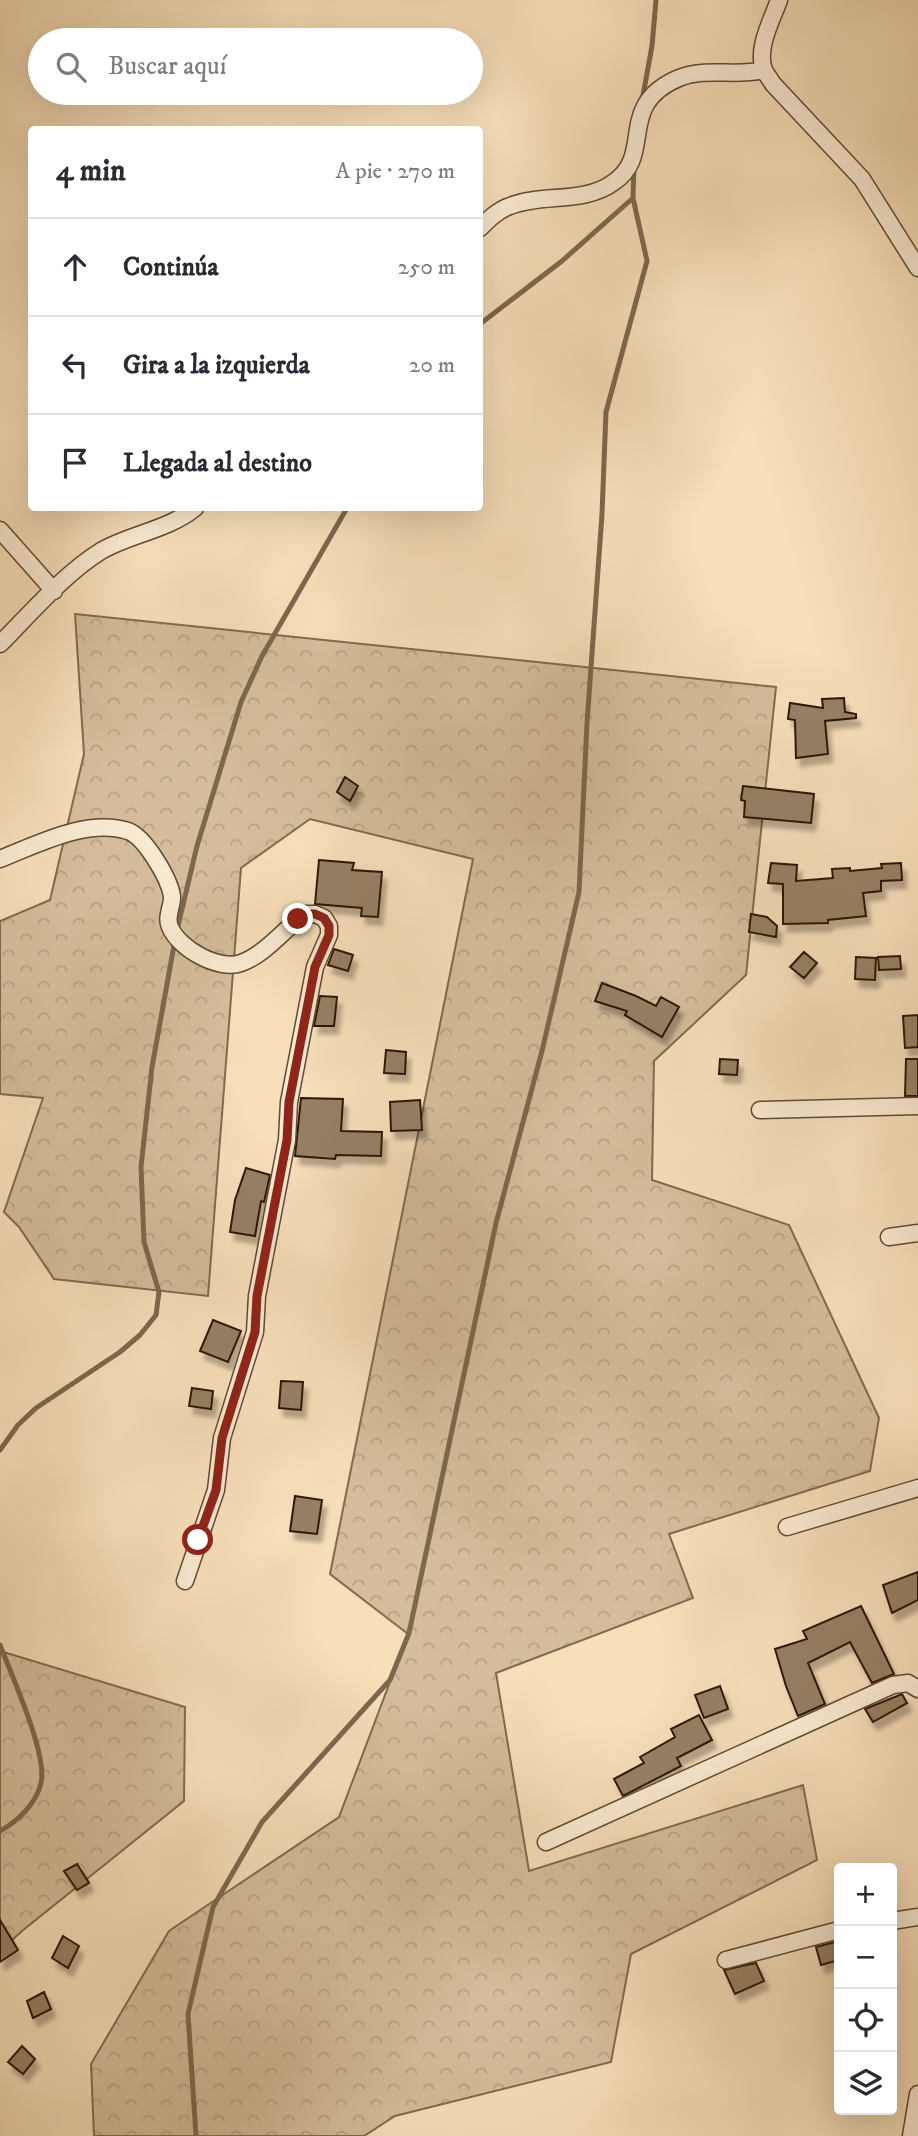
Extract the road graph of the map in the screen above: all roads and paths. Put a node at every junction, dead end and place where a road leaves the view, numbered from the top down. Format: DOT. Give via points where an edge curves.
graph roads {
  1 [pos="779,0"];
  2 [pos="764,70"];
  3 [pos="483,225"];
  4 [pos="918,268"];
  5 [pos="190,511"];
  6 [pos="0,530"];
  7 [pos="54,591"];
  8 [pos="0,644"];
  9 [pos="0,859"];
  10 [pos="918,1105"];
  11 [pos="760,1110"];
  12 [pos="918,1233"];
  13 [pos="889,1237"];
  14 [pos="918,1488"];
  15 [pos="787,1527"];
  16 [pos="185,1581"];
  17 [pos="918,1689"];
  18 [pos="546,1842"];
  19 [pos="918,1917"];
  20 [pos="897,1920"];
  21 [pos="834,1931"];
  22 [pos="726,1960"];
  23 [pos="918,2094"];
  24 [pos="911,2136"];
  1 -- 2 [label="street" via="761,54"];
  2 -- 3 [label="street" via="691,74 663,86 640,114 632,161 615,182 586,194 508,206"];
  2 -- 4 [label="street" via="862,179"];
  5 -- 7 [label="street" via="102,551"];
  6 -- 7 [label="street"];
  7 -- 8 [label="street"];
  9 -- 16 [label="street" via="88,830 111,828 135,834 167,882 172,904 169,927 190,949 231,965 253,957 305,914 324,918 329,926 315,967 292,1088 255,1332 222,1438 216,1490"];
  10 -- 11 [label="street"];
  12 -- 13 [label="street"];
  14 -- 15 [label="street"];
  17 -- 18 [label="street" via="893,1685"];
  19 -- 20 [label="street"];
  21 -- 22 [label="street"];
  23 -- 24 [label="street"];
}
